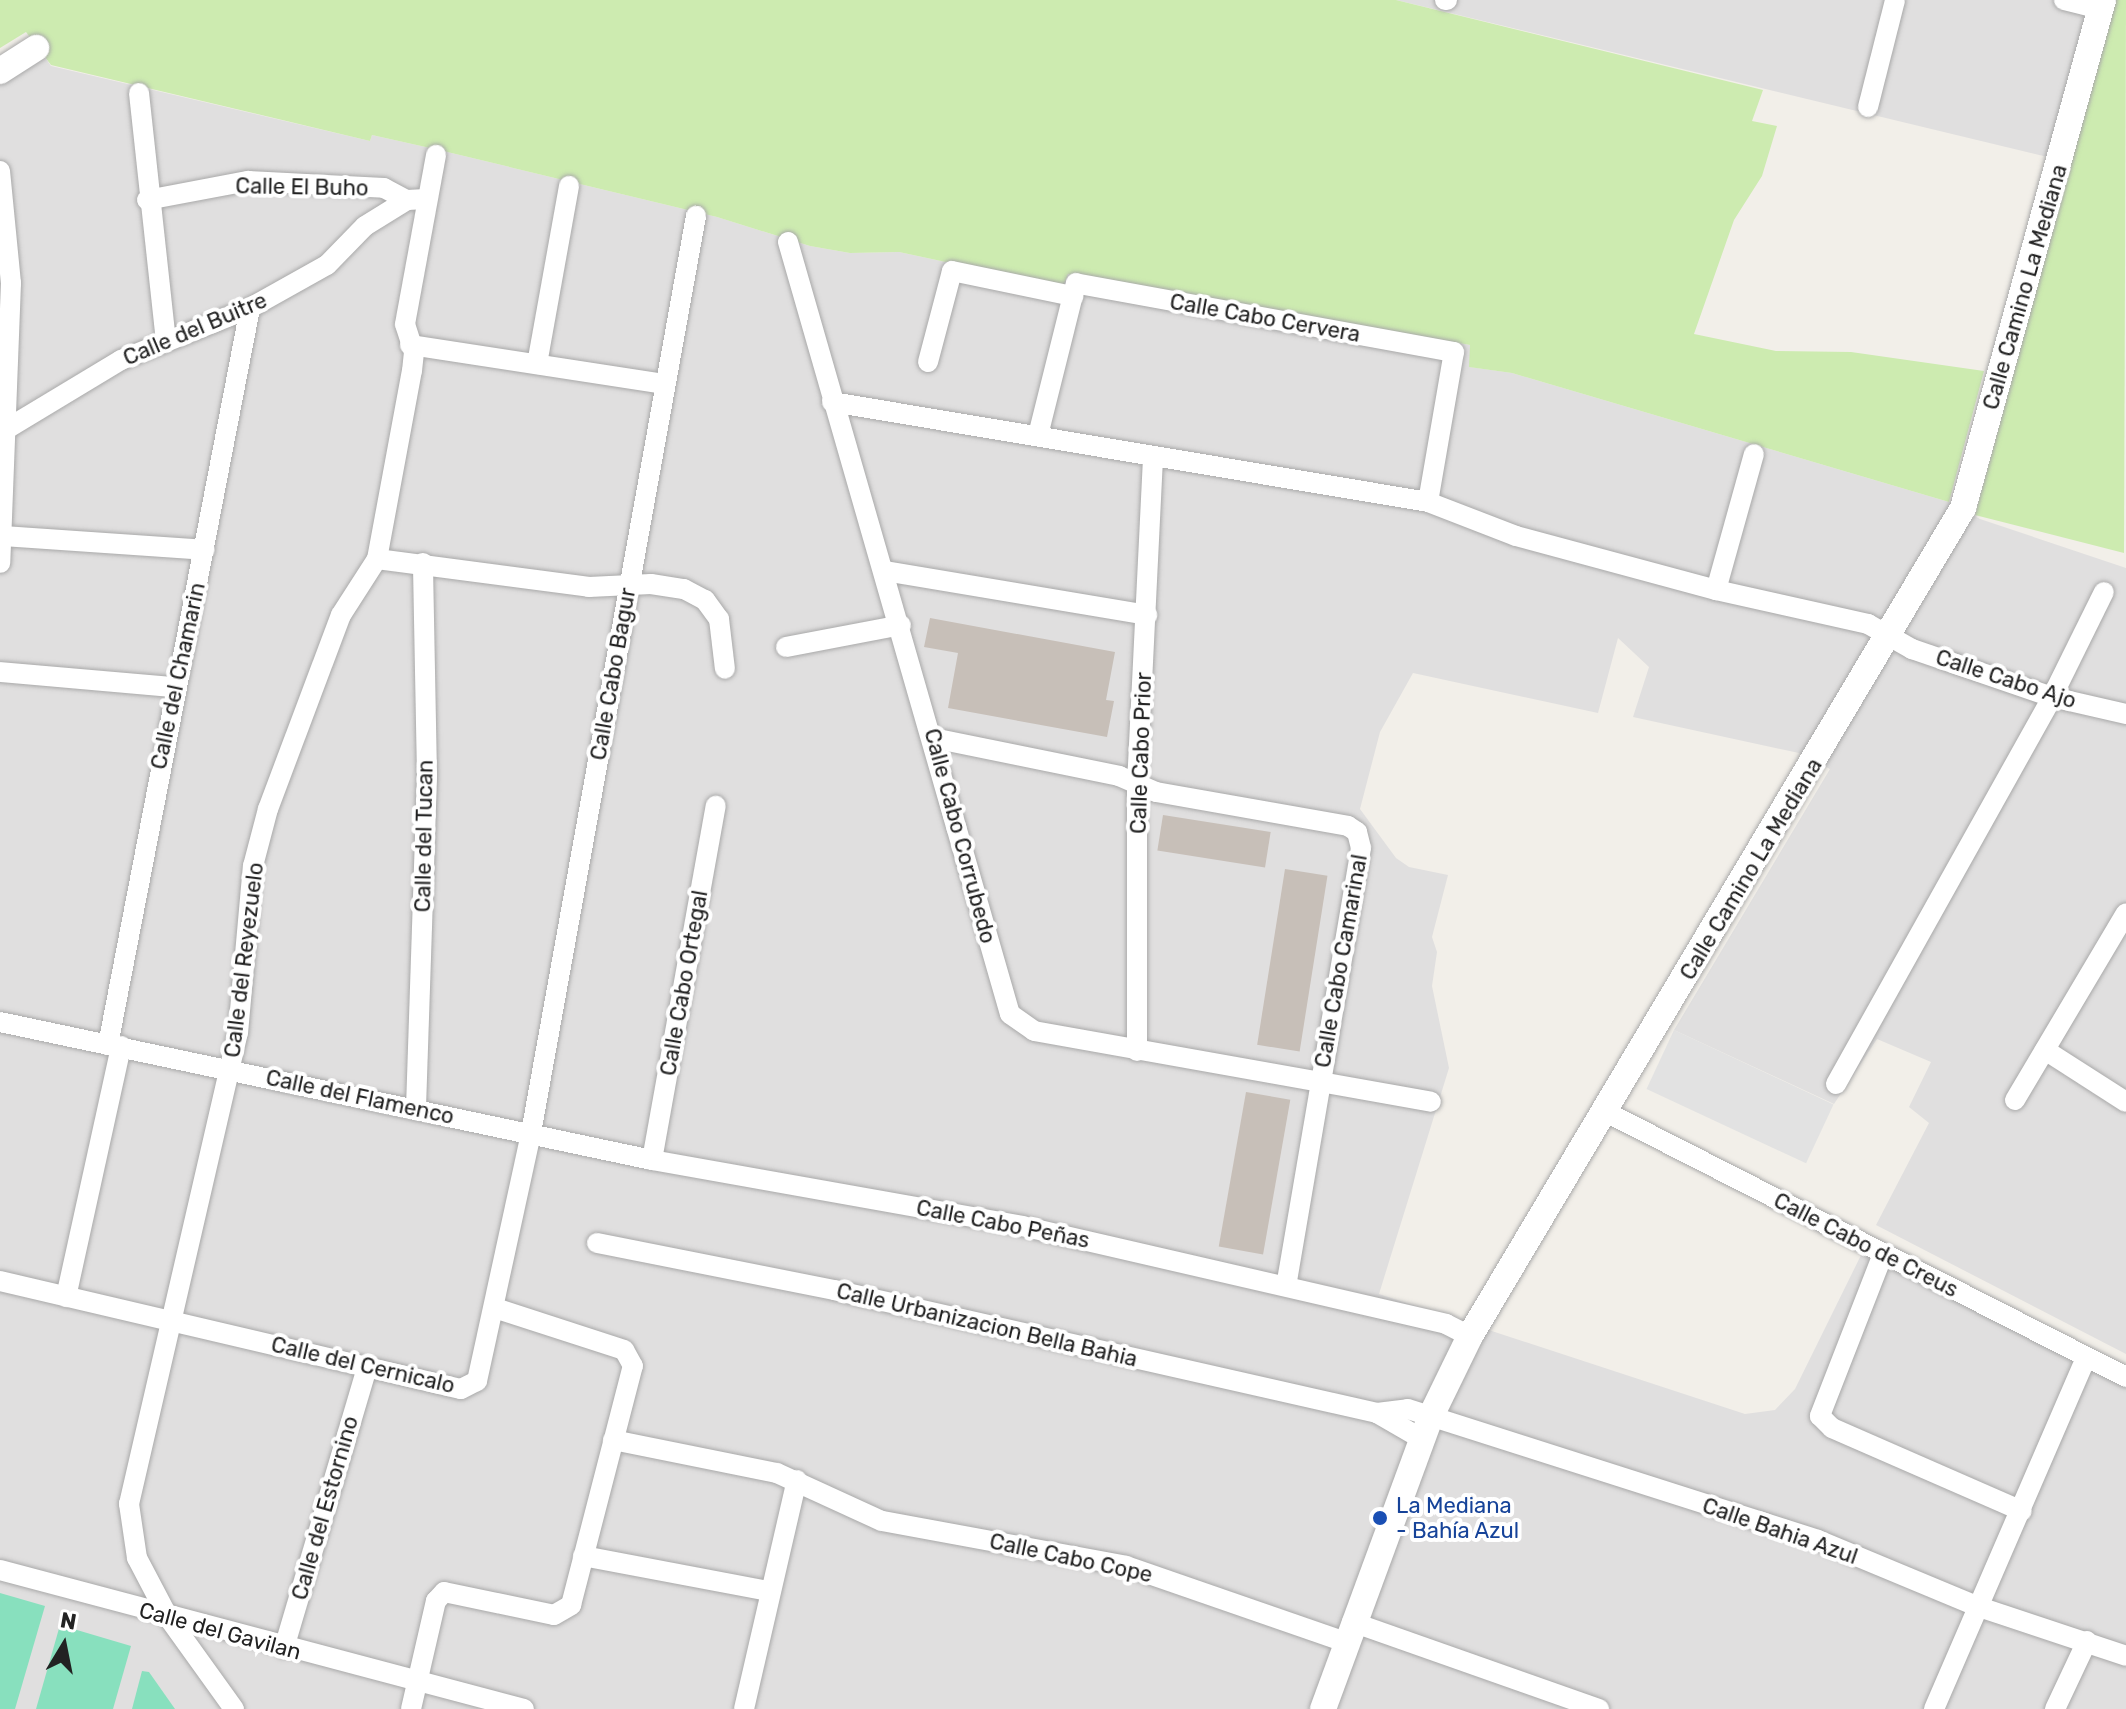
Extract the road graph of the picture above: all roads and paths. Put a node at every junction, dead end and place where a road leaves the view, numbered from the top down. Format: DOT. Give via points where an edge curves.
graph roads {
  1 [pos="1895,0"];
  2 [pos="2064,0"];
  3 [pos="2102,4"];
  4 [pos="36,48"];
  5 [pos="0,71"];
  6 [pos="139,93"];
  7 [pos="1868,107"];
  8 [pos="436,155"];
  9 [pos="0,171"];
  10 [pos="569,186"];
  11 [pos="147,200"];
  12 [pos="416,200"];
  13 [pos="696,216"];
  14 [pos="788,242"];
  15 [pos="1074,290"];
  16 [pos="250,308"];
  17 [pos="166,341"];
  18 [pos="410,345"];
  19 [pos="928,362"];
  20 [pos="537,364"];
  21 [pos="665,384"];
  22 [pos="832,402"];
  23 [pos="4,431"];
  24 [pos="1038,435"];
  25 [pos="1754,454"];
  26 [pos="1153,456"];
  27 [pos="1428,502"];
  28 [pos="2,536"];
  29 [pos="205,550"];
  30 [pos="377,559"];
  31 [pos="0,563"];
  32 [pos="423,563"];
  33 [pos="885,571"];
  34 [pos="630,584"];
  35 [pos="1716,590"];
  36 [pos="2104,592"];
  37 [pos="1147,615"];
  38 [pos="901,625"];
  39 [pos="1889,635"];
  40 [pos="786,647"];
  41 [pos="725,669"];
  42 [pos="0,672"];
  43 [pos="173,687"];
  44 [pos="2052,697"];
  45 [pos="2126,714"];
  46 [pos="933,738"];
  47 [pos="1137,785"];
  48 [pos="716,806"];
  49 [pos="2126,913"];
  50 [pos="0,1022"];
  51 [pos="114,1046"];
  52 [pos="2045,1050"];
  53 [pos="1137,1051"];
  54 [pos="230,1070"];
  55 [pos="1320,1083"];
  56 [pos="1836,1084"];
  57 [pos="2015,1100"];
  58 [pos="1431,1102"];
  59 [pos="2126,1102"];
  60 [pos="416,1108"];
  61 [pos="1606,1112"];
  62 [pos="531,1133"];
  63 [pos="652,1160"];
  64 [pos="597,1243"];
  65 [pos="1883,1254"];
  66 [pos="0,1281"];
  67 [pos="1286,1285"];
  68 [pos="66,1297"];
  69 [pos="495,1308"];
  70 [pos="172,1320"];
  71 [pos="1470,1336"];
  72 [pos="2086,1357"];
  73 [pos="367,1368"];
  74 [pos="2126,1377"];
  75 [pos="1426,1428"];
  76 [pos="613,1440"];
  77 [pos="797,1480"];
  78 [pos="2022,1511"];
  79 [pos="583,1556"];
  80 [pos="0,1570"];
  81 [pos="768,1591"];
  82 [pos="1979,1607"];
  83 [pos="168,1617"];
  84 [pos="1348,1632"];
  85 [pos="2087,1641"];
  86 [pos="284,1648"];
  87 [pos="2126,1656"];
  88 [pos="416,1682"];
  89 [pos="234,1709"];
  90 [pos="411,1709"];
  91 [pos="524,1709"];
  92 [pos="744,1709"];
  93 [pos="1323,1709"];
  94 [pos="1599,1709"];
  95 [pos="1934,1709"];
  96 [pos="2055,1709"];
  1 -- 7 [label="street"];
  2 -- 3 [label="street"];
  3 -- 39 [label="street, Calle Camino La Mediana" via="1963,508"];
  4 -- 5 [label="street"];
  6 -- 11 [label="street"];
  8 -- 12 [label="street, Calle del Reyezuelo"];
  9 -- 23 [label="street" via="11,283"];
  10 -- 20 [label="street"];
  11 -- 12 [label="street, Calle El Buho" via="248,181 384,188"];
  11 -- 17 [label="street"];
  12 -- 16 [label="street, Calle del Buitre" via="365,226 327,265"];
  12 -- 18 [label="street, Calle del Reyezuelo" via="405,324"];
  13 -- 21 [label="street, Calle Cabo Bagur"];
  14 -- 22 [label="street, Calle Cabo Corrubedo"];
  15 -- 19 [label="street, Calle Cabo Cervera" via="952,271"];
  15 -- 24 [label="street"];
  15 -- 27 [label="street, Calle Cabo Cervera" via="1454,352"];
  16 -- 17 [label="street, Calle del Buitre"];
  16 -- 29 [label="street, Calle del Chamarin"];
  17 -- 23 [label="street, Calle del Buitre" via="121,360"];
  18 -- 20 [label="street"];
  18 -- 30 [label="street, Calle del Reyezuelo" via="412,371"];
  20 -- 21 [label="street"];
  21 -- 34 [label="street, Calle Cabo Bagur"];
  22 -- 24 [label="street"];
  22 -- 33 [label="street, Calle Cabo Corrubedo"];
  23 -- 28 [label="street"];
  24 -- 26 [label="street"];
  25 -- 35 [label="street"];
  26 -- 27 [label="street"];
  26 -- 37 [label="street, Calle Cabo Prior"];
  27 -- 35 [label="street" via="1516,536"];
  28 -- 29 [label="street"];
  28 -- 31 [label="street"];
  29 -- 43 [label="street, Calle del Chamarin"];
  30 -- 32 [label="street"];
  30 -- 54 [label="street, Calle del Reyezuelo" via="341,615 268,809 253,866"];
  32 -- 34 [label="street" via="574,586"];
  32 -- 60 [label="street, Calle del Tucan" via="427,775"];
  33 -- 37 [label="street"];
  33 -- 38 [label="street, Calle Cabo Corrubedo"];
  34 -- 41 [label="street" via="684,589 705,600 719,619"];
  34 -- 62 [label="street, Calle Cabo Bagur"];
  35 -- 39 [label="street" via="1868,624"];
  36 -- 44 [label="street"];
  37 -- 47 [label="street, Calle Cabo Prior"];
  38 -- 40 [label="street"];
  38 -- 46 [label="street, Calle Cabo Corrubedo"];
  39 -- 44 [label="street, Calle Cabo Ajo" via="1912,649"];
  39 -- 61 [label="street, Calle Camino La Mediana"];
  42 -- 43 [label="street"];
  43 -- 51 [label="street, Calle del Chamarin"];
  44 -- 45 [label="street, Calle Cabo Ajo"];
  44 -- 56 [label="street"];
  46 -- 47 [label="street, Calle Cabo Camarinal" via="1119,776"];
  46 -- 53 [label="street, Calle Cabo Corrubedo" via="1010,1014 1034,1031"];
  47 -- 53 [label="street, Calle Cabo Prior"];
  47 -- 55 [label="street, Calle Cabo Camarinal" via="1357,832 1361,848"];
  48 -- 63 [label="street, Calle Cabo Ortegal"];
  49 -- 52 [label="street"];
  50 -- 51 [label="street, Calle del Flamenco"];
  51 -- 54 [label="street, Calle del Flamenco"];
  51 -- 68 [label="street, Calle del Chamarin"];
  52 -- 57 [label="street"];
  52 -- 59 [label="street"];
  53 -- 55 [label="street, Calle Cabo Corrubedo"];
  54 -- 60 [label="street, Calle del Flamenco"];
  54 -- 70 [label="street, Calle del Reyezuelo"];
  55 -- 58 [label="street, Calle Cabo Corrubedo"];
  55 -- 67 [label="street, Calle Cabo Camarinal"];
  60 -- 62 [label="street, Calle del Flamenco"];
  61 -- 65 [label="street, Calle Cabo de Creus"];
  61 -- 71 [label="street, Calle Camino La Mediana"];
  62 -- 63 [label="street, Calle Cabo Peñas"];
  62 -- 69 [label="street, Calle del Cernicalo"];
  63 -- 67 [label="street, Calle Cabo Peñas" via="1022,1226"];
  64 -- 75 [label="street, Calle Urbanizacion Bella Bahia" via="834,1290 1377,1413 1408,1409"];
  65 -- 72 [label="street, Calle Cabo de Creus"];
  65 -- 78 [label="street" via="1820,1416 1832,1428"];
  66 -- 68 [label="street, Calle del Cernicalo"];
  67 -- 71 [label="street, Calle Cabo Peñas" via="1446,1324"];
  68 -- 70 [label="street, Calle del Cernicalo"];
  69 -- 73 [label="street, Calle del Cernicalo" via="480,1375 467,1388"];
  69 -- 76 [label="street" via="632,1356"];
  70 -- 73 [label="street, Calle del Cernicalo"];
  70 -- 83 [label="street, Calle del Reyezuelo" via="129,1504 137,1558"];
  71 -- 75 [label="street, Calle Camino La Mediana"];
  72 -- 74 [label="street, Calle Cabo de Creus"];
  72 -- 78 [label="street"];
  73 -- 86 [label="street, Calle del Estornino"];
  75 -- 82 [label="street, Calle Bahia Azul" via="1818,1540"];
  75 -- 84 [label="street, Calle Camino La Mediana"];
  76 -- 77 [label="street, Calle Cabo Cope"];
  76 -- 79 [label="street"];
  77 -- 81 [label="street"];
  77 -- 84 [label="street, Calle Cabo Cope" via="882,1521 1126,1566"];
  78 -- 82 [label="street"];
  79 -- 81 [label="street"];
  79 -- 88 [label="street" via="571,1605 559,1615 452,1591 441,1594"];
  80 -- 83 [label="street, Calle del Gavilan"];
  81 -- 92 [label="street"];
  82 -- 85 [label="street, Calle Bahia Azul"];
  82 -- 95 [label="street"];
  83 -- 86 [label="street, Calle del Gavilan"];
  83 -- 89 [label="street, Calle del Reyezuelo"];
  84 -- 93 [label="street, Calle Camino La Mediana"];
  84 -- 94 [label="street, Calle Cabo Cope"];
  85 -- 87 [label="street, Calle Bahia Azul"];
  85 -- 96 [label="street"];
  86 -- 88 [label="street, Calle del Gavilan"];
  88 -- 90 [label="street"];
  88 -- 91 [label="street, Calle del Gavilan"];
}
